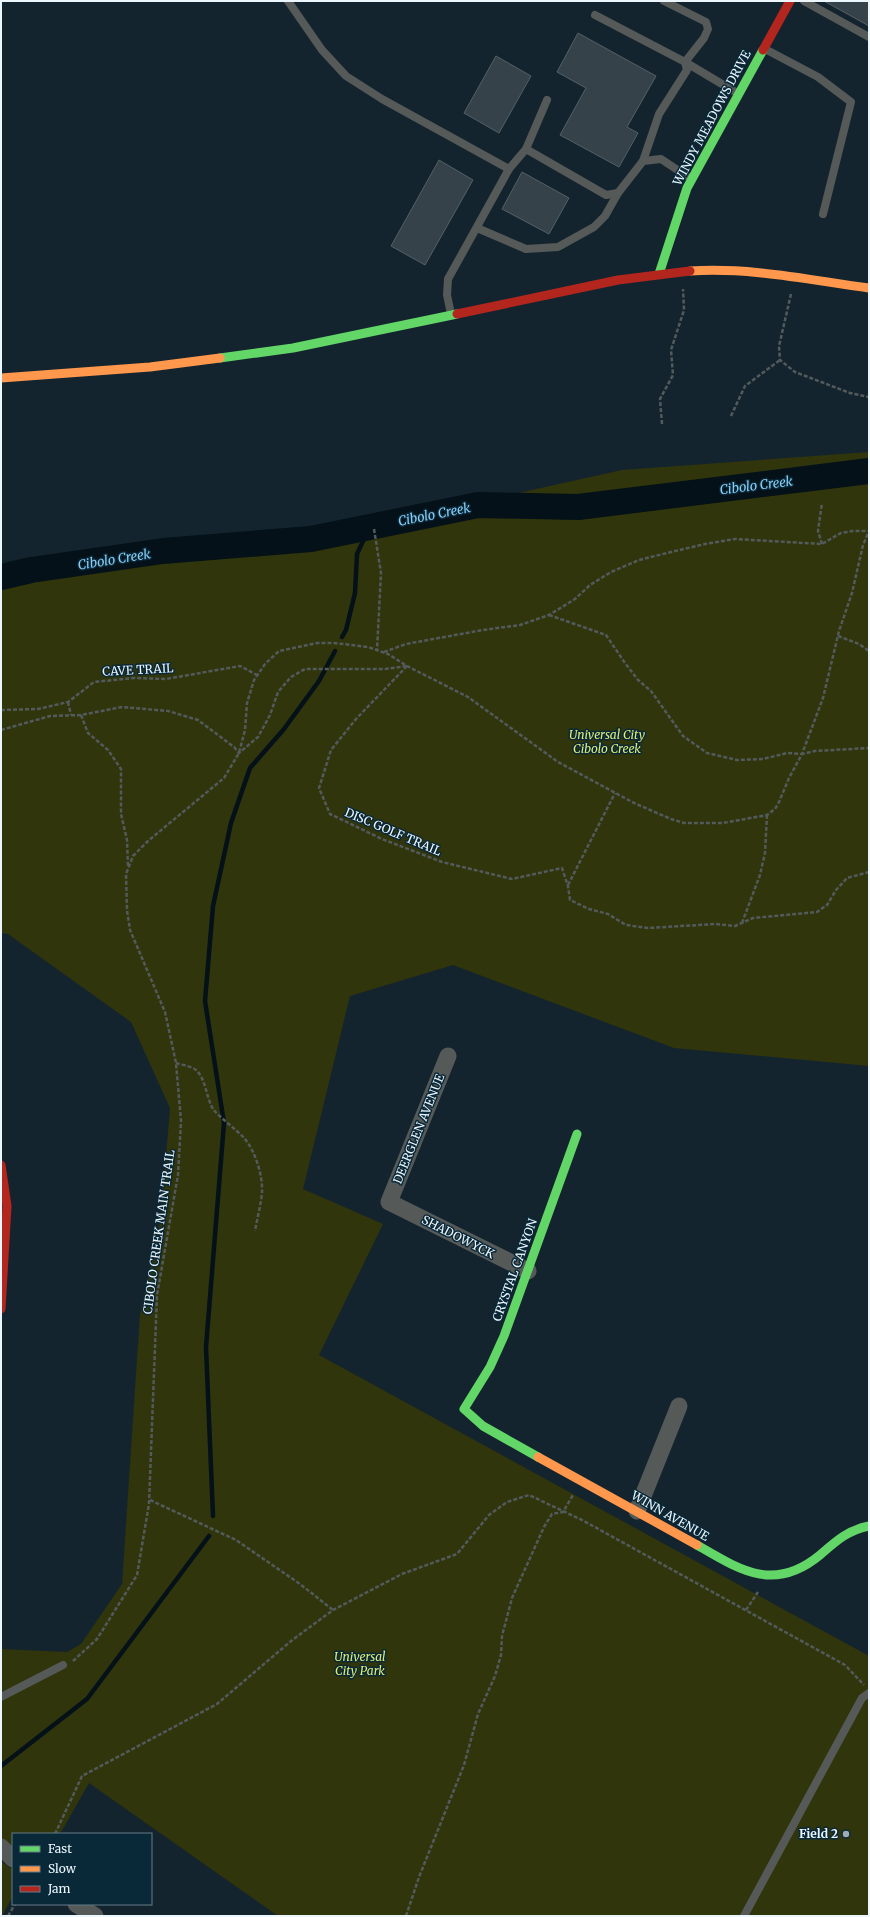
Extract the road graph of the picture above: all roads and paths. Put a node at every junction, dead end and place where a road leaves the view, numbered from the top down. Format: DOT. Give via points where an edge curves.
graph roads {
  1 [pos="288,1"];
  2 [pos="664,1"];
  3 [pos="790,1"];
  4 [pos="804,1"];
  5 [pos="595,15"];
  6 [pos="869,37"];
  7 [pos="764,48"];
  8 [pos="685,62"];
  9 [pos="739,94"];
  10 [pos="547,100"];
  11 [pos="526,149"];
  12 [pos="643,161"];
  13 [pos="509,169"];
  14 [pos="692,179"];
  15 [pos="618,193"];
  16 [pos="823,214"];
  17 [pos="477,228"];
  18 [pos="686,271"];
  19 [pos="659,274"];
  20 [pos="794,277"];
  21 [pos="869,288"];
  22 [pos="452,314"];
  23 [pos="780,360"];
  24 [pos="1,378"];
  25 [pos="869,397"];
  26 [pos="731,416"];
  27 [pos="662,424"];
  28 [pos="822,503"];
  29 [pos="374,529"];
  30 [pos="869,531"];
  31 [pos="822,544"];
  32 [pos="549,615"];
  33 [pos="838,636"];
  34 [pos="377,650"];
  35 [pos="869,651"];
  36 [pos="384,652"];
  37 [pos="407,666"];
  38 [pos="258,675"];
  39 [pos="68,702"];
  40 [pos="1,710"];
  41 [pos="71,715"];
  42 [pos="81,715"];
  43 [pos="1,730"];
  44 [pos="869,748"];
  45 [pos="239,753"];
  46 [pos="802,754"];
  47 [pos="615,793"];
  48 [pos="767,815"];
  49 [pos="128,870"];
  50 [pos="869,872"];
  51 [pos="568,886"];
  52 [pos="741,923"];
  53 [pos="448,1056"];
  54 [pos="176,1063"];
  55 [pos="577,1134"];
  56 [pos="1,1165"];
  57 [pos="389,1202"];
  58 [pos="255,1231"];
  59 [pos="528,1272"];
  60 [pos="1,1309"];
  61 [pos="679,1406"];
  62 [pos="464,1409"];
  63 [pos="150,1500"];
  64 [pos="636,1511"];
  65 [pos="563,1512"];
  66 [pos="869,1526"];
  67 [pos="333,1610"];
  68 [pos="63,1665"];
  69 [pos="869,1689"];
  70 [pos="869,1693"];
  71 [pos="1,1696"];
  72 [pos="55,1833"];
  73 [pos="1,1848"];
  74 [pos="12,1858"];
  75 [pos="14,1905"];
  76 [pos="78,1905"];
  77 [pos="8,1916"];
  78 [pos="95,1916"];
  79 [pos="406,1916"];
  80 [pos="744,1916"];
  1 -- 13 [label="lane" via="322,50 346,76 382,99"];
  2 -- 8 [label="lane" via="706,22 708,29 704,38"];
  3 -- 7 [label="street, WINDY MEADOWS DRIVE"];
  4 -- 6 [label="lane"];
  5 -- 8 [label="lane"];
  7 -- 9 [label="street, WINDY MEADOWS DRIVE"];
  7 -- 16 [label="lane" via="818,77 851,102"];
  8 -- 9 [label="lane"];
  8 -- 12 [label="lane" via="687,70 659,114"];
  9 -- 14 [label="street, WINDY MEADOWS DRIVE"];
  10 -- 11 [label="lane"];
  11 -- 13 [label="lane"];
  11 -- 15 [label="lane" via="606,195"];
  12 -- 14 [label="lane" via="661,159"];
  12 -- 15 [label="lane"];
  13 -- 17 [label="lane"];
  14 -- 19 [label="street, WINDY MEADOWS DRIVE"];
  15 -- 17 [label="lane" via="605,216 594,227 558,247 526,249"];
  17 -- 22 [label="lane" via="448,279 447,295"];
  18 -- 19 [label="street"];
  18 -- 20 [label="street" via="748,271"];
  18 -- 27 [label="path" via="683,290 684,310 671,350 673,375 660,399"];
  19 -- 22 [label="street"];
  20 -- 21 [label="street"];
  20 -- 23 [label="path" via="779,346"];
  22 -- 24 [label="street" via="293,348 150,367"];
  23 -- 25 [label="path" via="795,372 850,393"];
  23 -- 26 [label="path" via="745,386"];
  28 -- 31 [label="path" via="818,531"];
  29 -- 34 [label="path" via="381,573"];
  30 -- 31 [label="path" via="841,533"];
  30 -- 33 [label="path"];
  31 -- 32 [label="path" via="735,539 639,560 611,572"];
  32 -- 36 [label="path" via="520,625 406,644"];
  32 -- 46 [label="path" via="606,635 683,736 707,753 737,760 763,759 787,753"];
  33 -- 35 [label="path"];
  33 -- 46 [label="path" via="823,698"];
  34 -- 36 [label="path, CIBOLO CREEK MAIN TRAIL"];
  34 -- 38 [label="path, CIBOLO CREEK MAIN TRAIL" via="334,643 304,645 279,651"];
  36 -- 37 [label="path, CIBOLO CREEK MAIN TRAIL"];
  37 -- 45 [label="path" via="386,669 305,669 291,677 278,692 270,715 258,737"];
  37 -- 47 [label="path, CIBOLO CREEK MAIN TRAIL" via="468,697 558,762"];
  37 -- 51 [label="path, DISC GOLF TRAIL" via="356,719 331,750 319,788 330,814 389,842 442,862 473,870 512,879 562,868"];
  38 -- 39 [label="path, CAVE TRAIL" via="240,666 166,679 134,678 94,682"];
  38 -- 45 [label="path, CIBOLO CREEK MAIN TRAIL" via="247,703 245,730"];
  39 -- 40 [label="path, CAVE TRAIL" via="38,709"];
  39 -- 41 [label="path"];
  41 -- 42 [label="path"];
  41 -- 43 [label="path" via="50,716"];
  42 -- 45 [label="path" via="122,707 168,711 198,720"];
  42 -- 49 [label="path" via="88,733 108,750 121,769 121,814 127,840"];
  44 -- 46 [label="path" via="815,750"];
  45 -- 49 [label="path, CIBOLO CREEK MAIN TRAIL" via="224,778 148,841 133,856"];
  46 -- 48 [label="path" via="775,809"];
  47 -- 48 [label="path, CIBOLO CREEK MAIN TRAIL" via="684,823 723,823"];
  47 -- 51 [label="path"];
  48 -- 52 [label="path" via="765,853 760,875"];
  49 -- 54 [label="path, CIBOLO CREEK MAIN TRAIL" via="127,910 130,930 165,1012"];
  50 -- 52 [label="path, DISC GOLF TRAIL" via="847,878 827,905 817,912 753,918"];
  51 -- 52 [label="path, DISC GOLF TRAIL" via="570,900 608,914 626,925 648,928 716,924 735,926"];
  53 -- 57 [label="street, DEERGLEN AVENUE"];
  54 -- 58 [label="path" via="196,1070 218,1115 245,1139 254,1157 262,1192"];
  54 -- 63 [label="path, CIBOLO CREEK MAIN TRAIL" via="181,1121 178,1175 157,1295"];
  55 -- 59 [label="street, CRYSTAL CANYON"];
  56 -- 60 [label="street" via="7,1206"];
  57 -- 59 [label="street, SHADOWYCK"];
  59 -- 62 [label="street, CRYSTAL CANYON" via="490,1367"];
  61 -- 64 [label="street"];
  62 -- 64 [label="street, WINN AVENUE" via="483,1426"];
  63 -- 67 [label="path" via="236,1540"];
  63 -- 68 [label="path, CIBOLO CREEK MAIN TRAIL" via="137,1575 98,1639 73,1661"];
  64 -- 66 [label="street, WINN AVENUE" via="740,1570 770,1576 792,1572 812,1561 841,1536"];
  65 -- 67 [label="path" via="529,1495 507,1502 489,1515 457,1554 402,1574"];
  65 -- 69 [label="path" via="582,1520 845,1665"];
  65 -- 79 [label="path" via="552,1514 544,1527 512,1598 495,1676 480,1708 464,1765"];
  67 -- 72 [label="path" via="291,1641 217,1704 82,1776"];
  68 -- 71 [label="lane"];
  70 -- 80 [label="lane" via="862,1698"];
  73 -- 74 [label="street"];
  75 -- 77 [label="path"];
  76 -- 78 [label="street"];
}
